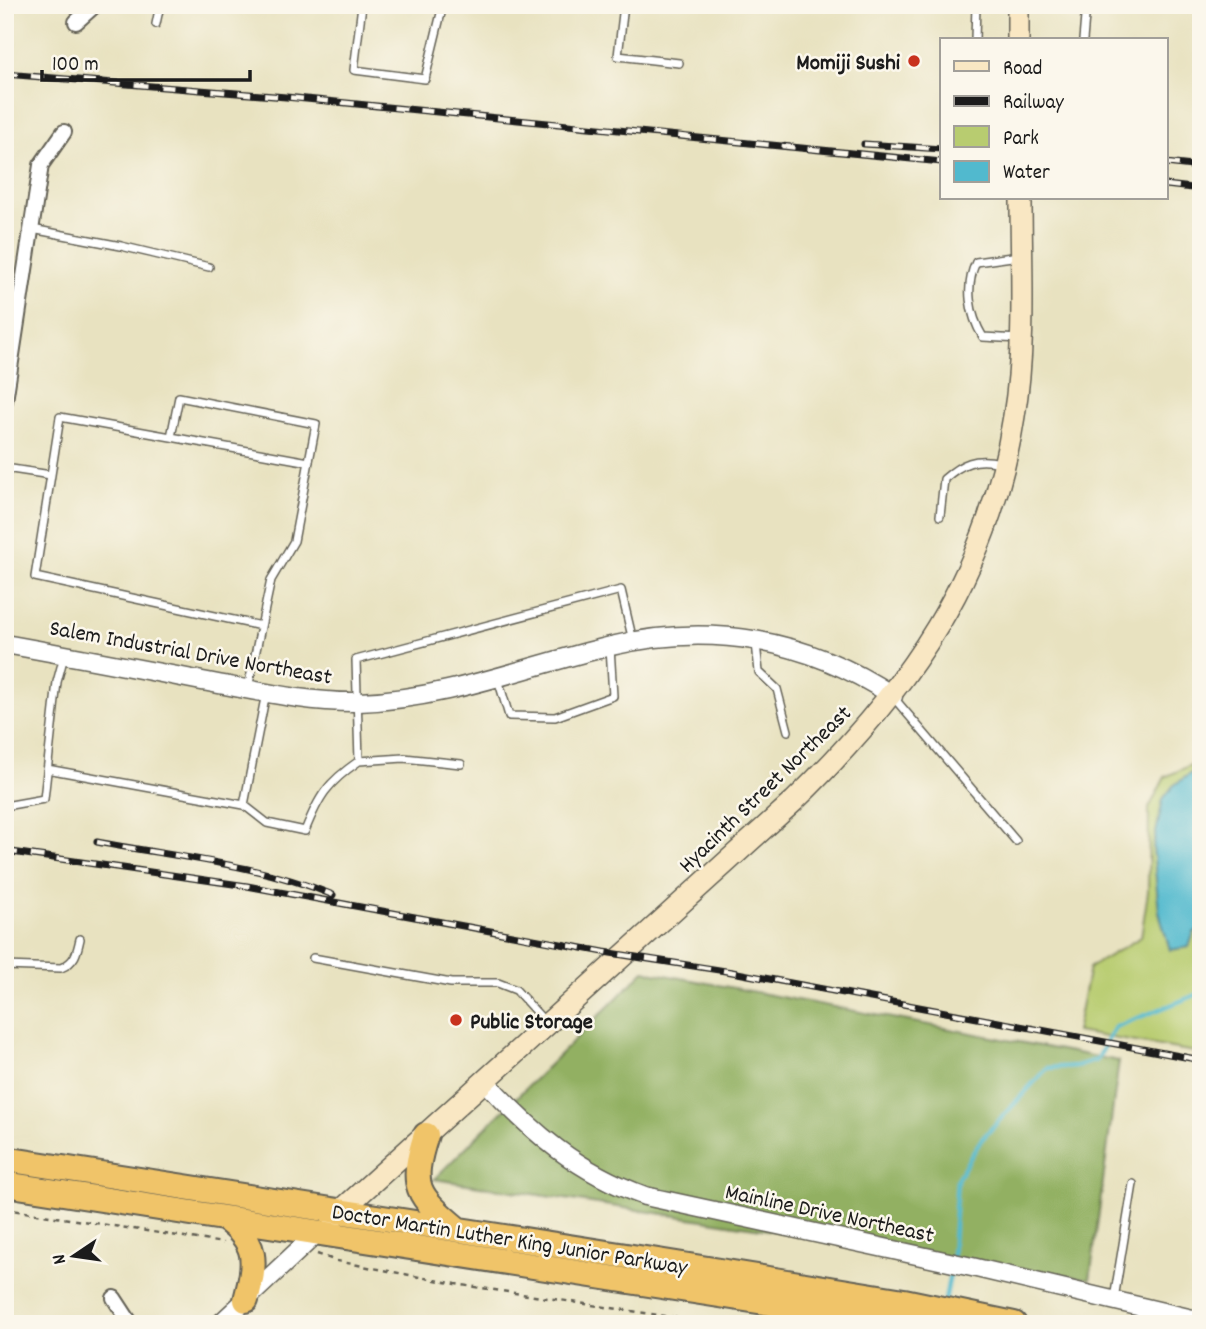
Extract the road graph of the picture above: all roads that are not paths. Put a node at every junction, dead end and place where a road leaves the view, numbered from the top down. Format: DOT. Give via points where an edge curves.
graph roads {
  1 [pos="95,5"];
  2 [pos="160,5"];
  3 [pos="362,5"];
  4 [pos="443,5"];
  5 [pos="624,5"];
  6 [pos="976,5"];
  7 [pos="1018,5"];
  8 [pos="1086,5"];
  9 [pos="76,22"];
  10 [pos="156,24"];
  11 [pos="975,38"];
  12 [pos="1018,38"];
  13 [pos="1083,38"];
  14 [pos="679,63"];
  15 [pos="64,132"];
  16 [pos="1021,200"];
  17 [pos="31,229"];
  18 [pos="1021,256"];
  19 [pos="209,267"];
  20 [pos="10,336"];
  21 [pos="1021,339"];
  22 [pos="5,401"];
  23 [pos="171,437"];
  24 [pos="309,462"];
  25 [pos="1004,464"];
  26 [pos="5,467"];
  27 [pos="51,475"];
  28 [pos="940,516"];
  29 [pos="261,626"];
  30 [pos="755,639"];
  31 [pos="633,641"];
  32 [pos="5,644"];
  33 [pos="610,646"];
  34 [pos="65,655"];
  35 [pos="498,680"];
  36 [pos="257,691"];
  37 [pos="893,696"];
  38 [pos="359,702"];
  39 [pos="788,731"];
  40 [pos="359,761"];
  41 [pos="461,764"];
  42 [pos="47,769"];
  43 [pos="244,805"];
  44 [pos="5,806"];
  45 [pos="1016,841"];
  46 [pos="80,939"];
  47 [pos="313,958"];
  48 [pos="5,966"];
  49 [pos="547,1024"];
  50 [pos="485,1081"];
  51 [pos="426,1135"];
  52 [pos="5,1159"];
  53 [pos="5,1184"];
  54 [pos="1133,1184"];
  55 [pos="340,1212"];
  56 [pos="224,1218"];
  57 [pos="458,1230"];
  58 [pos="317,1233"];
  59 [pos="114,1298"];
  60 [pos="246,1300"];
  61 [pos="1114,1300"];
  62 [pos="903,1316"];
  63 [pos="1003,1321"];
  64 [pos="1201,1321"];
  65 [pos="131,1324"];
  66 [pos="220,1324"];
  1 -- 9 [label="street"];
  2 -- 10 [label="lane"];
  3 -- 4 [label="lane" via="354,70 425,79"];
  5 -- 14 [label="lane" via="618,56"];
  6 -- 11 [label="lane"];
  7 -- 12 [label="main road"];
  8 -- 13 [label="lane"];
  15 -- 17 [label="street" via="41,165"];
  16 -- 18 [label="main road, Hyacinth Street Northeast"];
  17 -- 19 [label="lane"];
  17 -- 20 [label="street"];
  18 -- 21 [label="main road, Hyacinth Street Northeast"];
  18 -- 21 [label="lane" via="976,262 969,278 972,320 983,337"];
  20 -- 22 [label="street"];
  21 -- 25 [label="main road, Hyacinth Street Northeast" via="1015,415"];
  23 -- 24 [label="lane"];
  23 -- 24 [label="lane" via="179,397 316,424"];
  23 -- 27 [label="lane" via="60,418"];
  24 -- 29 [label="lane" via="294,541 271,580"];
  25 -- 28 [label="lane" via="983,459 960,465 944,479"];
  25 -- 37 [label="main road, Hyacinth Street Northeast" via="993,506 962,583"];
  26 -- 27 [label="lane"];
  27 -- 29 [label="lane" via="35,577"];
  29 -- 36 [label="lane"];
  30 -- 31 [label="street, Salem Industrial Drive Northeast" via="711,634"];
  30 -- 37 [label="street, Salem Industrial Drive Northeast" via="813,653"];
  30 -- 39 [label="lane" via="759,671 777,689"];
  31 -- 33 [label="street, Salem Industrial Drive Northeast"];
  31 -- 38 [label="lane" via="621,590 356,660"];
  32 -- 34 [label="street, Salem Industrial Drive Northeast"];
  33 -- 35 [label="street, Salem Industrial Drive Northeast"];
  33 -- 35 [label="lane" via="613,696 555,717 509,716"];
  34 -- 36 [label="street, Salem Industrial Drive Northeast"];
  34 -- 42 [label="lane" via="57,682"];
  35 -- 38 [label="street, Salem Industrial Drive Northeast" via="403,699"];
  36 -- 38 [label="street, Salem Industrial Drive Northeast"];
  36 -- 43 [label="lane"];
  37 -- 45 [label="lane"];
  37 -- 49 [label="main road, Hyacinth Street Northeast" via="794,802"];
  38 -- 40 [label="lane"];
  40 -- 41 [label="lane" via="404,758"];
  40 -- 43 [label="lane" via="332,779 318,798 305,831 267,823"];
  42 -- 43 [label="lane"];
  42 -- 44 [label="lane" via="44,799"];
  46 -- 48 [label="lane" via="76,957 61,968"];
  47 -- 49 [label="lane" via="451,983 498,983 516,990"];
  49 -- 50 [label="main road, Hyacinth Street Northeast"];
  50 -- 51 [label="main road, Hyacinth Street Northeast"];
  50 -- 61 [label="street, Mainline Drive Northeast" via="542,1139 609,1184 686,1207"];
  51 -- 55 [label="main road, Hyacinth Street Northeast"];
  51 -- 57 [label="highway" via="417,1164 418,1184 425,1202"];
  52 -- 55 [label="highway, Doctor Martin Luther King Junior Parkway"];
  53 -- 56 [label="highway, Doctor Martin Luther King Junior Parkway"];
  54 -- 61 [label="lane"];
  55 -- 57 [label="highway, Doctor Martin Luther King Junior Parkway"];
  55 -- 58 [label="main road, Hyacinth Street Northeast"];
  56 -- 58 [label="highway, Doctor Martin Luther King Junior Parkway"];
  56 -- 60 [label="highway" via="251,1245 254,1271"];
  57 -- 62 [label="highway, Doctor Martin Luther King Junior Parkway"];
  58 -- 60 [label="street"];
  58 -- 62 [label="highway, Doctor Martin Luther King Junior Parkway"];
  59 -- 65 [label="street"];
  60 -- 66 [label="street"];
  61 -- 64 [label="street, Mainline Drive Northeast"];
  62 -- 63 [label="highway, Doctor Martin Luther King Junior Parkway"];
}
